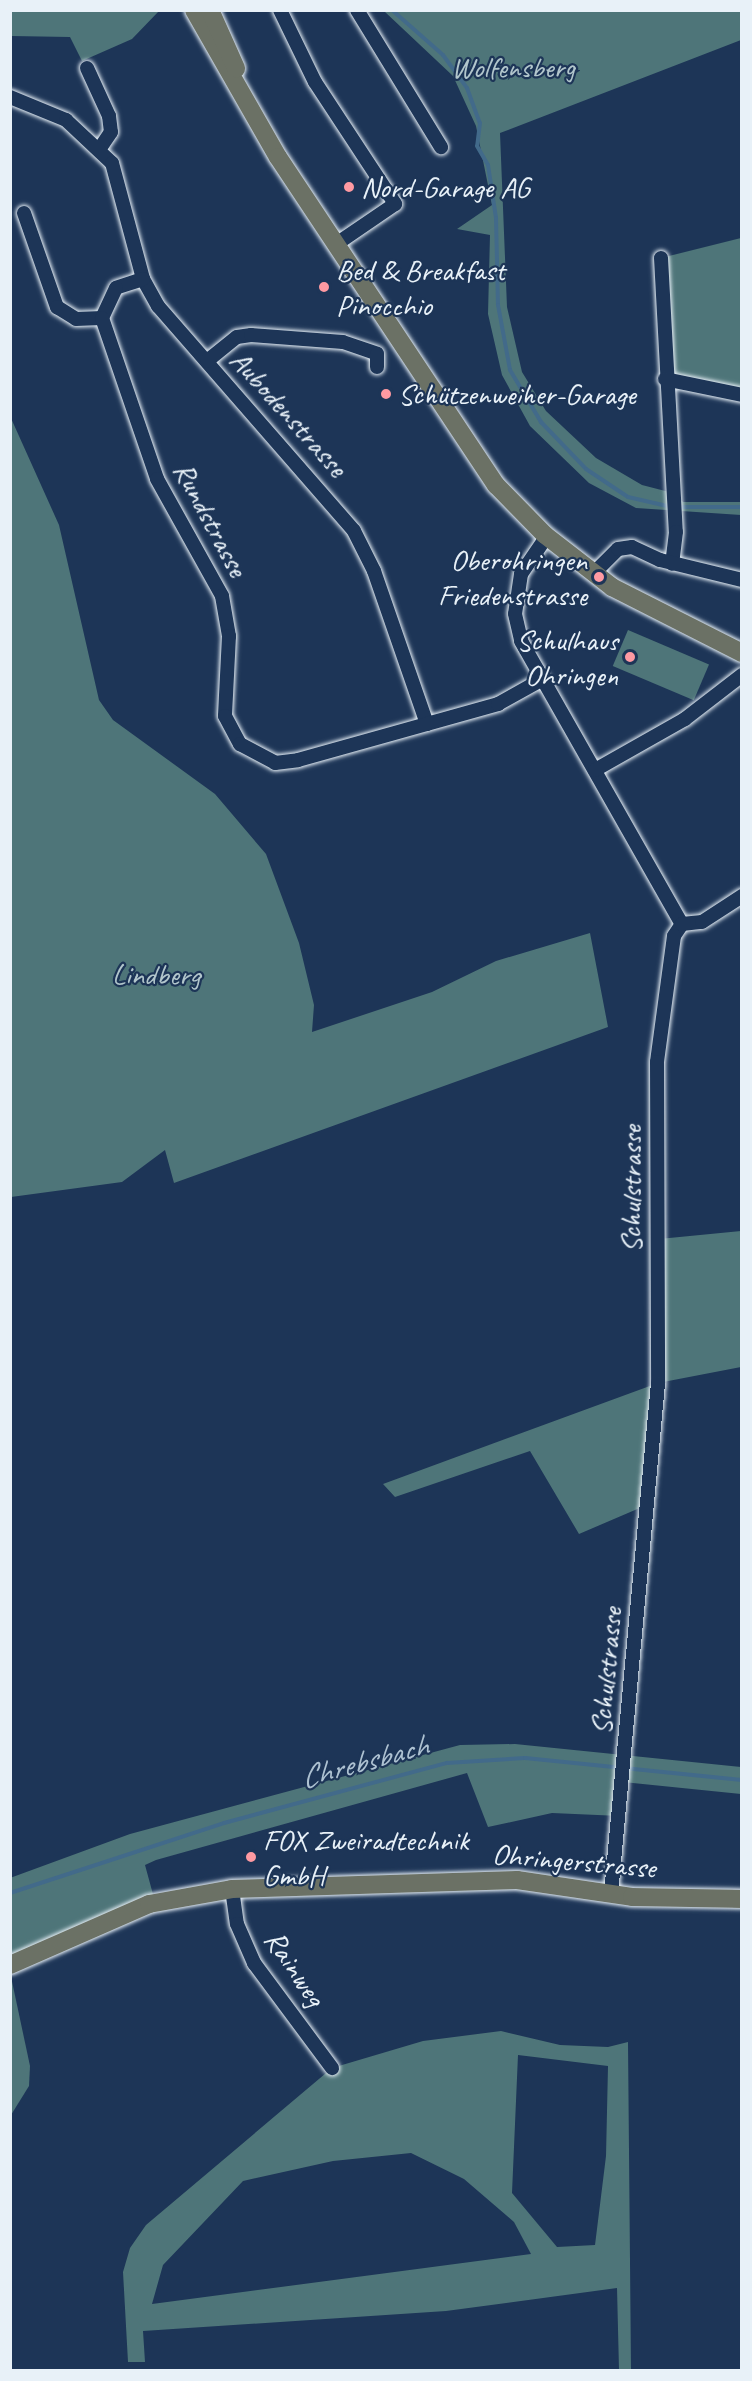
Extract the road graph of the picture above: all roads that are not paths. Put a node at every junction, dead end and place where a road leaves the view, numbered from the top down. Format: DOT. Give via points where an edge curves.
graph roads {
  1 [pos="194,10"];
  2 [pos="210,10"];
  3 [pos="280,10"];
  4 [pos="357,10"];
  5 [pos="87,68"];
  6 [pos="10,97"];
  7 [pos="262,131"];
  8 [pos="101,147"];
  9 [pos="441,147"];
  10 [pos="24,213"];
  11 [pos="335,245"];
  12 [pos="661,258"];
  13 [pos="143,279"];
  14 [pos="102,318"];
  15 [pos="207,361"];
  16 [pos="377,367"];
  17 [pos="665,379"];
  18 [pos="741,395"];
  19 [pos="547,536"];
  20 [pos="672,564"];
  21 [pos="594,573"];
  22 [pos="741,580"];
  23 [pos="741,652"];
  24 [pos="741,675"];
  25 [pos="541,680"];
  26 [pos="427,724"];
  27 [pos="595,770"];
  28 [pos="741,896"];
  29 [pos="682,924"];
  30 [pos="232,1888"];
  31 [pos="611,1894"];
  32 [pos="741,1899"];
  33 [pos="10,1965"];
  34 [pos="332,2068"];
  1 -- 7 [label="main road"];
  2 -- 7 [label="main road"];
  3 -- 11 [label="street" via="315,82 395,204"];
  4 -- 9 [label="street"];
  5 -- 8 [label="street" via="109,116 111,132"];
  6 -- 8 [label="street, Aubodenstrasse" via="66,120"];
  7 -- 11 [label="main road"];
  8 -- 13 [label="street, Aubodenstrasse" via="119,179"];
  10 -- 14 [label="street" via="57,307 76,319"];
  11 -- 19 [label="main road" via="477,462"];
  12 -- 17 [label="street"];
  13 -- 14 [label="street" via="116,288"];
  13 -- 15 [label="street, Aubodenstrasse" via="158,306"];
  14 -- 26 [label="street, Rundstrasse" via="157,479 222,596 229,636 225,716 240,744 275,763"];
  15 -- 16 [label="street" via="237,337 251,335 343,342 377,354"];
  15 -- 26 [label="street, Aubodenstrasse" via="354,531 374,571"];
  17 -- 18 [label="street"];
  17 -- 20 [label="street" via="676,532"];
  19 -- 21 [label="main road"];
  19 -- 25 [label="street" via="524,568 515,614 521,641"];
  20 -- 21 [label="street" via="633,547 618,549"];
  20 -- 22 [label="street"];
  21 -- 23 [label="main road" via="629,597"];
  24 -- 27 [label="street" via="685,719"];
  25 -- 26 [label="street, Rundstrasse" via="498,704"];
  25 -- 27 [label="street"];
  27 -- 29 [label="street"];
  28 -- 29 [label="street" via="702,922"];
  29 -- 31 [label="street, Schulstrasse" via="674,936 657,1062 658,1383"];
  30 -- 31 [label="main road, Ohringerstrasse" via="517,1880"];
  30 -- 33 [label="main road, Ohringerstrasse" via="149,1904"];
  30 -- 34 [label="street, Rainweg" via="249,1954"];
  31 -- 32 [label="main road, Ohringerstrasse"];
}
